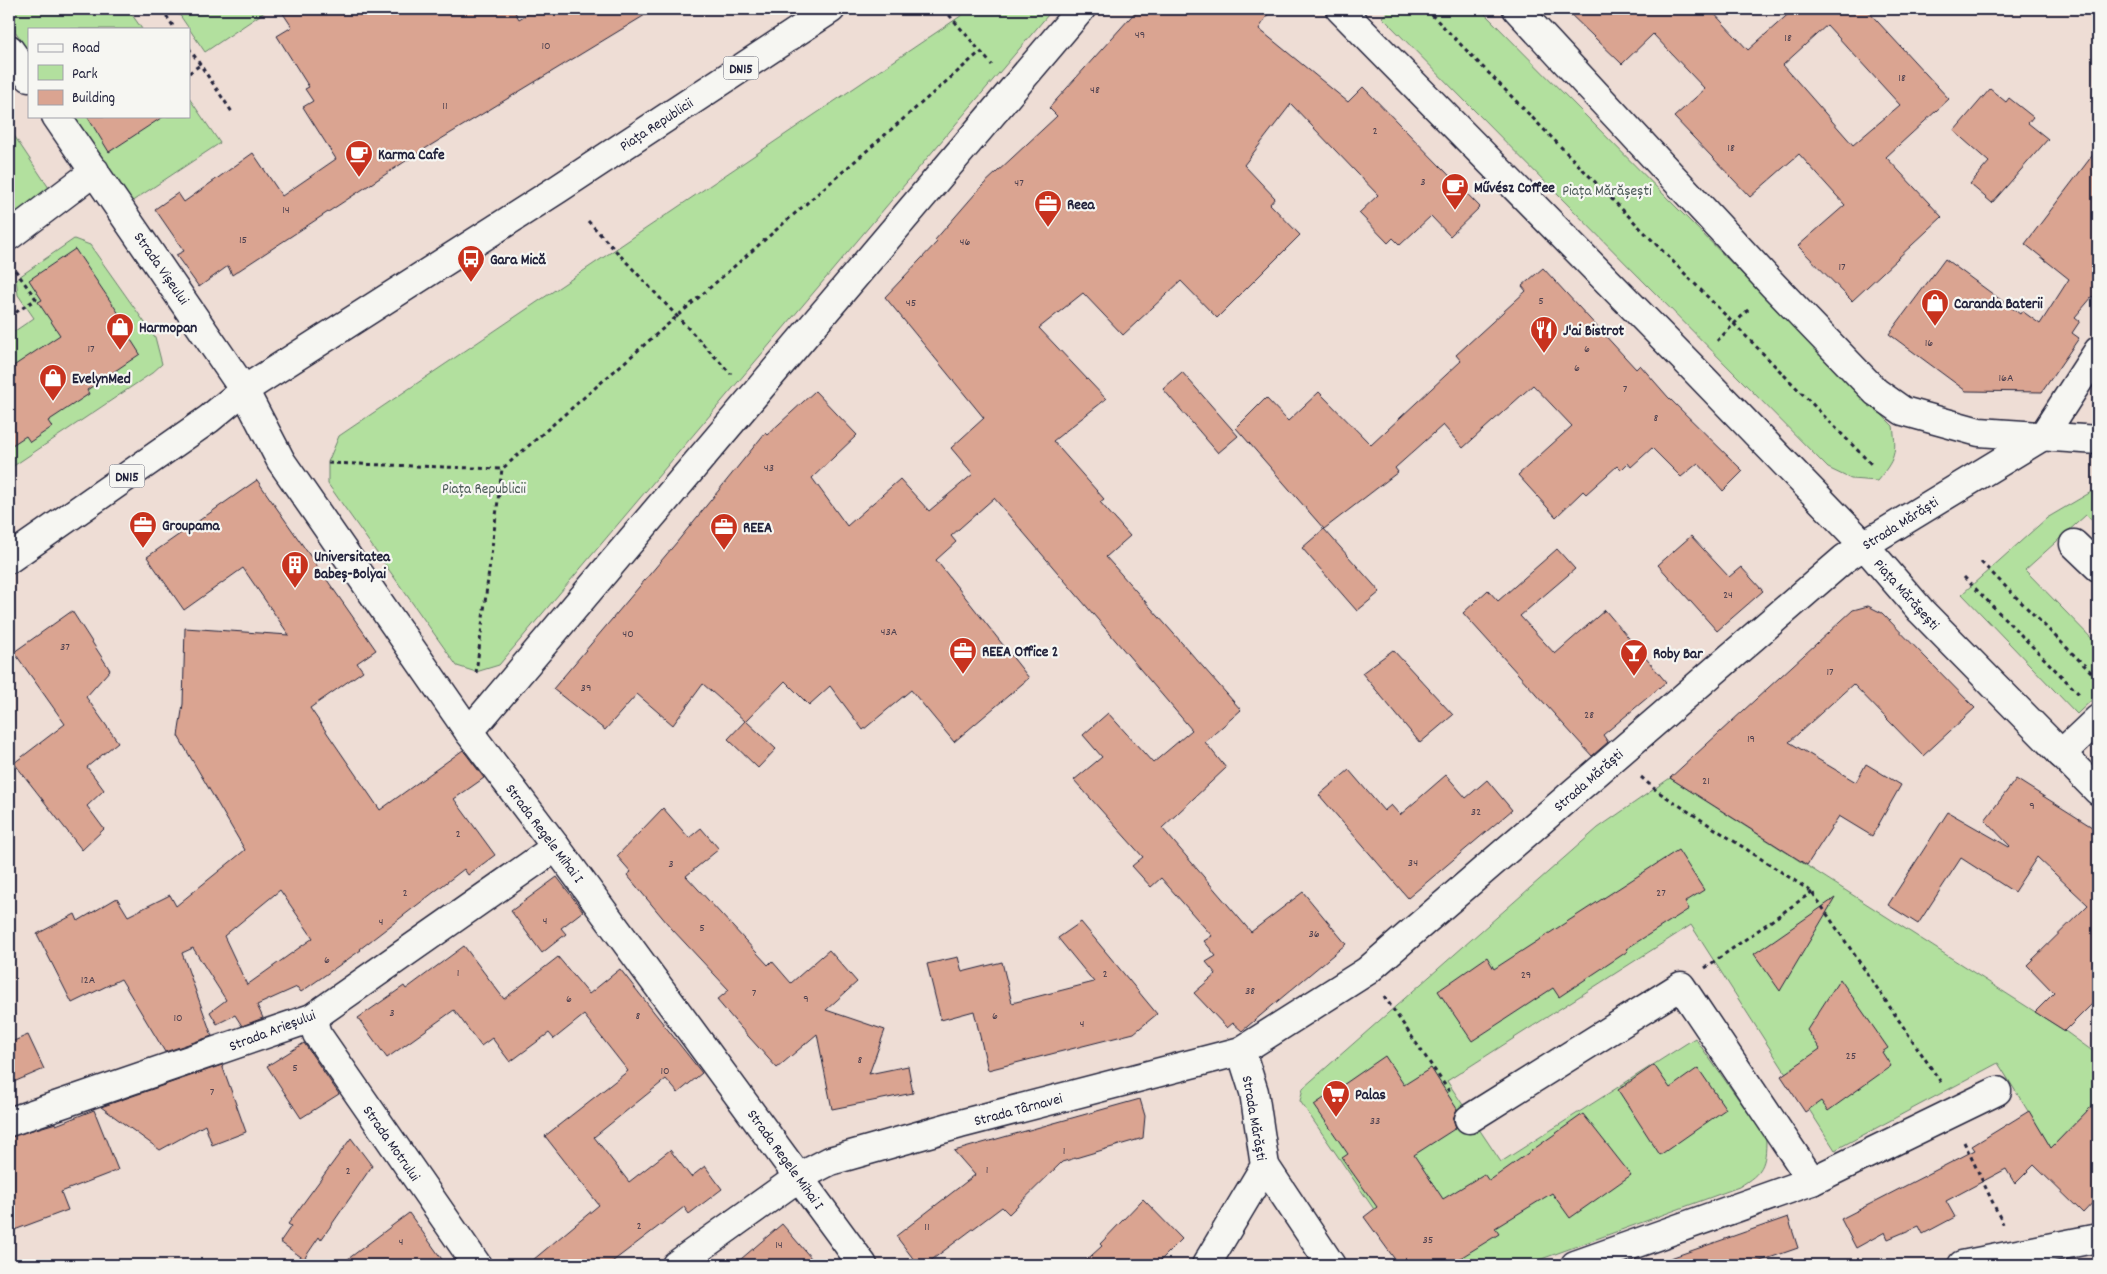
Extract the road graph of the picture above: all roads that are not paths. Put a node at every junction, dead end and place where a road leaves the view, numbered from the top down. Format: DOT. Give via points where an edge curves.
graph roads {
  1 [pos="832,9"];
  2 [pos="1081,9"];
  3 [pos="1340,9"];
  4 [pos="1517,9"];
  5 [pos="9,49"];
  6 [pos="28,76"];
  7 [pos="57,118"];
  8 [pos="95,171"];
  9 [pos="9,236"];
  10 [pos="2098,351"];
  11 [pos="244,390"];
  12 [pos="2043,436"];
  13 [pos="2098,440"];
  14 [pos="2074,544"];
  15 [pos="1864,545"];
  16 [pos="9,558"];
  17 [pos="2098,568"];
  18 [pos="2092,710"];
  19 [pos="469,732"];
  20 [pos="2062,754"];
  21 [pos="2098,791"];
  22 [pos="556,847"];
  23 [pos="312,1018"];
  24 [pos="1241,1051"];
  25 [pos="1997,1090"];
  26 [pos="1469,1119"];
  27 [pos="9,1122"];
  28 [pos="1265,1166"];
  29 [pos="799,1177"];
  30 [pos="1812,1181"];
  31 [pos="2098,1238"];
  32 [pos="477,1265"];
  33 [pos="676,1265"];
  34 [pos="862,1265"];
  35 [pos="1206,1265"];
  36 [pos="1331,1265"];
  37 [pos="1575,1265"];
  38 [pos="1962,1265"];
  1 -- 11 [label="street, Piața Republicii / DN15"];
  2 -- 19 [label="street"];
  3 -- 15 [label="street, Piața Mărășești"];
  4 -- 12 [label="street" via="1876,392 1902,411 1979,432"];
  5 -- 6 [label="street"];
  7 -- 8 [label="street, Strada Vișeului"];
  8 -- 9 [label="street"];
  8 -- 11 [label="street, Strada Vișeului"];
  10 -- 12 [label="street, Strada Mărăști"];
  11 -- 16 [label="street, Piața Republicii / DN15" via="209,419"];
  11 -- 19 [label="street, Strada Regele Mihai I" via="281,461"];
  12 -- 13 [label="street"];
  12 -- 15 [label="street, Strada Mărăști"];
  14 -- 17 [label="street"];
  15 -- 20 [label="street, Piața Mărășești" via="1921,611"];
  15 -- 24 [label="street, Strada Mărăști" via="1366,970"];
  18 -- 20 [label="street"];
  19 -- 22 [label="street, Strada Regele Mihai I"];
  20 -- 21 [label="street, Piața Mărășești"];
  22 -- 23 [label="street, Strada Arieșului"];
  22 -- 29 [label="street, Strada Regele Mihai I"];
  23 -- 27 [label="street, Strada Arieșului"];
  23 -- 32 [label="street, Strada Motrului" via="317,1034"];
  24 -- 28 [label="street, Strada Mărăști" via="1254,1092"];
  24 -- 29 [label="street, Strada Târnavei" via="842,1157"];
  25 -- 30 [label="street"];
  26 -- 30 [label="street" via="1681,986"];
  28 -- 35 [label="street, Strada Mărăști"];
  28 -- 36 [label="street"];
  29 -- 33 [label="street, Strada Târnavei"];
  29 -- 34 [label="street, Strada Regele Mihai I"];
  30 -- 37 [label="street"];
  31 -- 38 [label="street"];
}
